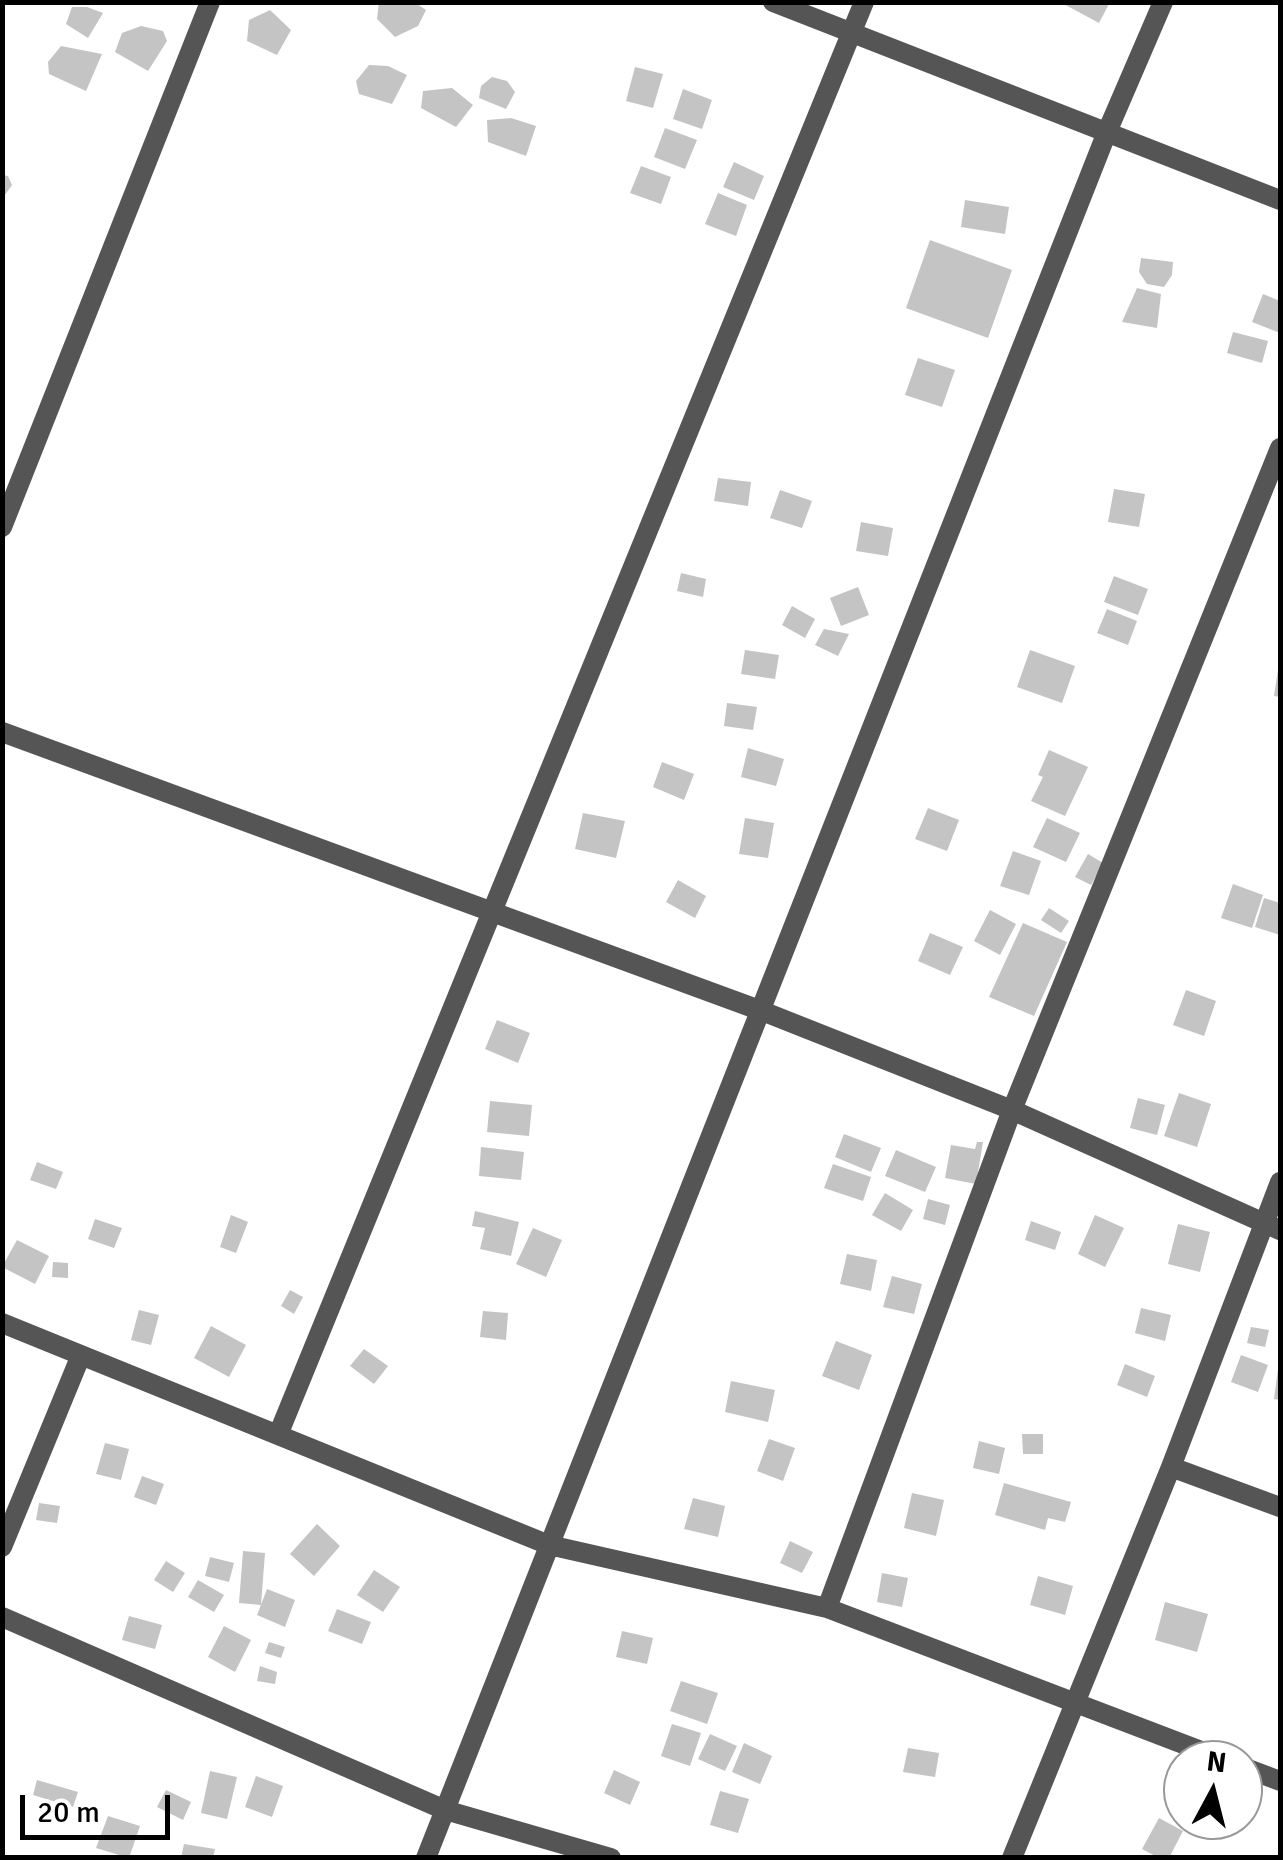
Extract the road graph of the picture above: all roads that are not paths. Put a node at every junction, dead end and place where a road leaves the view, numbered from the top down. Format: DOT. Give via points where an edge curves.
graph roads {
  1 [pos="210,2"];
  2 [pos="773,2"];
  3 [pos="864,2"];
  4 [pos="1163,2"];
  5 [pos="852,34"];
  6 [pos="1107,132"];
  7 [pos="1280,200"];
  8 [pos="1280,448"];
  9 [pos="2,527"];
  10 [pos="2,732"];
  11 [pos="493,912"];
  12 [pos="762,1011"];
  13 [pos="1012,1110"];
  14 [pos="1280,1182"];
  15 [pos="1272,1227"];
  16 [pos="2,1323"];
  17 [pos="81,1355"];
  18 [pos="278,1435"];
  19 [pos="1171,1467"];
  20 [pos="1280,1507"];
  21 [pos="549,1544"];
  22 [pos="2,1547"];
  23 [pos="826,1608"];
  24 [pos="2,1617"];
  25 [pos="1076,1703"];
  26 [pos="1173,1740"];
  27 [pos="445,1810"];
  28 [pos="426,1858"];
  29 [pos="612,1858"];
  30 [pos="1012,1858"];
  1 -- 9 [label="street"];
  2 -- 5 [label="street"];
  3 -- 5 [label="street"];
  4 -- 6 [label="street"];
  5 -- 6 [label="street"];
  5 -- 11 [label="street"];
  6 -- 7 [label="street"];
  6 -- 12 [label="street"];
  8 -- 13 [label="street"];
  10 -- 11 [label="street"];
  11 -- 12 [label="street"];
  11 -- 18 [label="street"];
  12 -- 13 [label="street"];
  12 -- 21 [label="street"];
  13 -- 15 [label="street"];
  13 -- 23 [label="street"];
  14 -- 15 [label="street"];
  15 -- 19 [label="street"];
  16 -- 17 [label="street"];
  17 -- 18 [label="street"];
  17 -- 22 [label="street"];
  18 -- 21 [label="street"];
  19 -- 20 [label="street"];
  19 -- 25 [label="street"];
  21 -- 23 [label="street"];
  21 -- 27 [label="street"];
  23 -- 25 [label="street"];
  24 -- 27 [label="street"];
  25 -- 26 [label="street"];
  25 -- 30 [label="street"];
  27 -- 28 [label="street"];
  27 -- 29 [label="street"];
}
